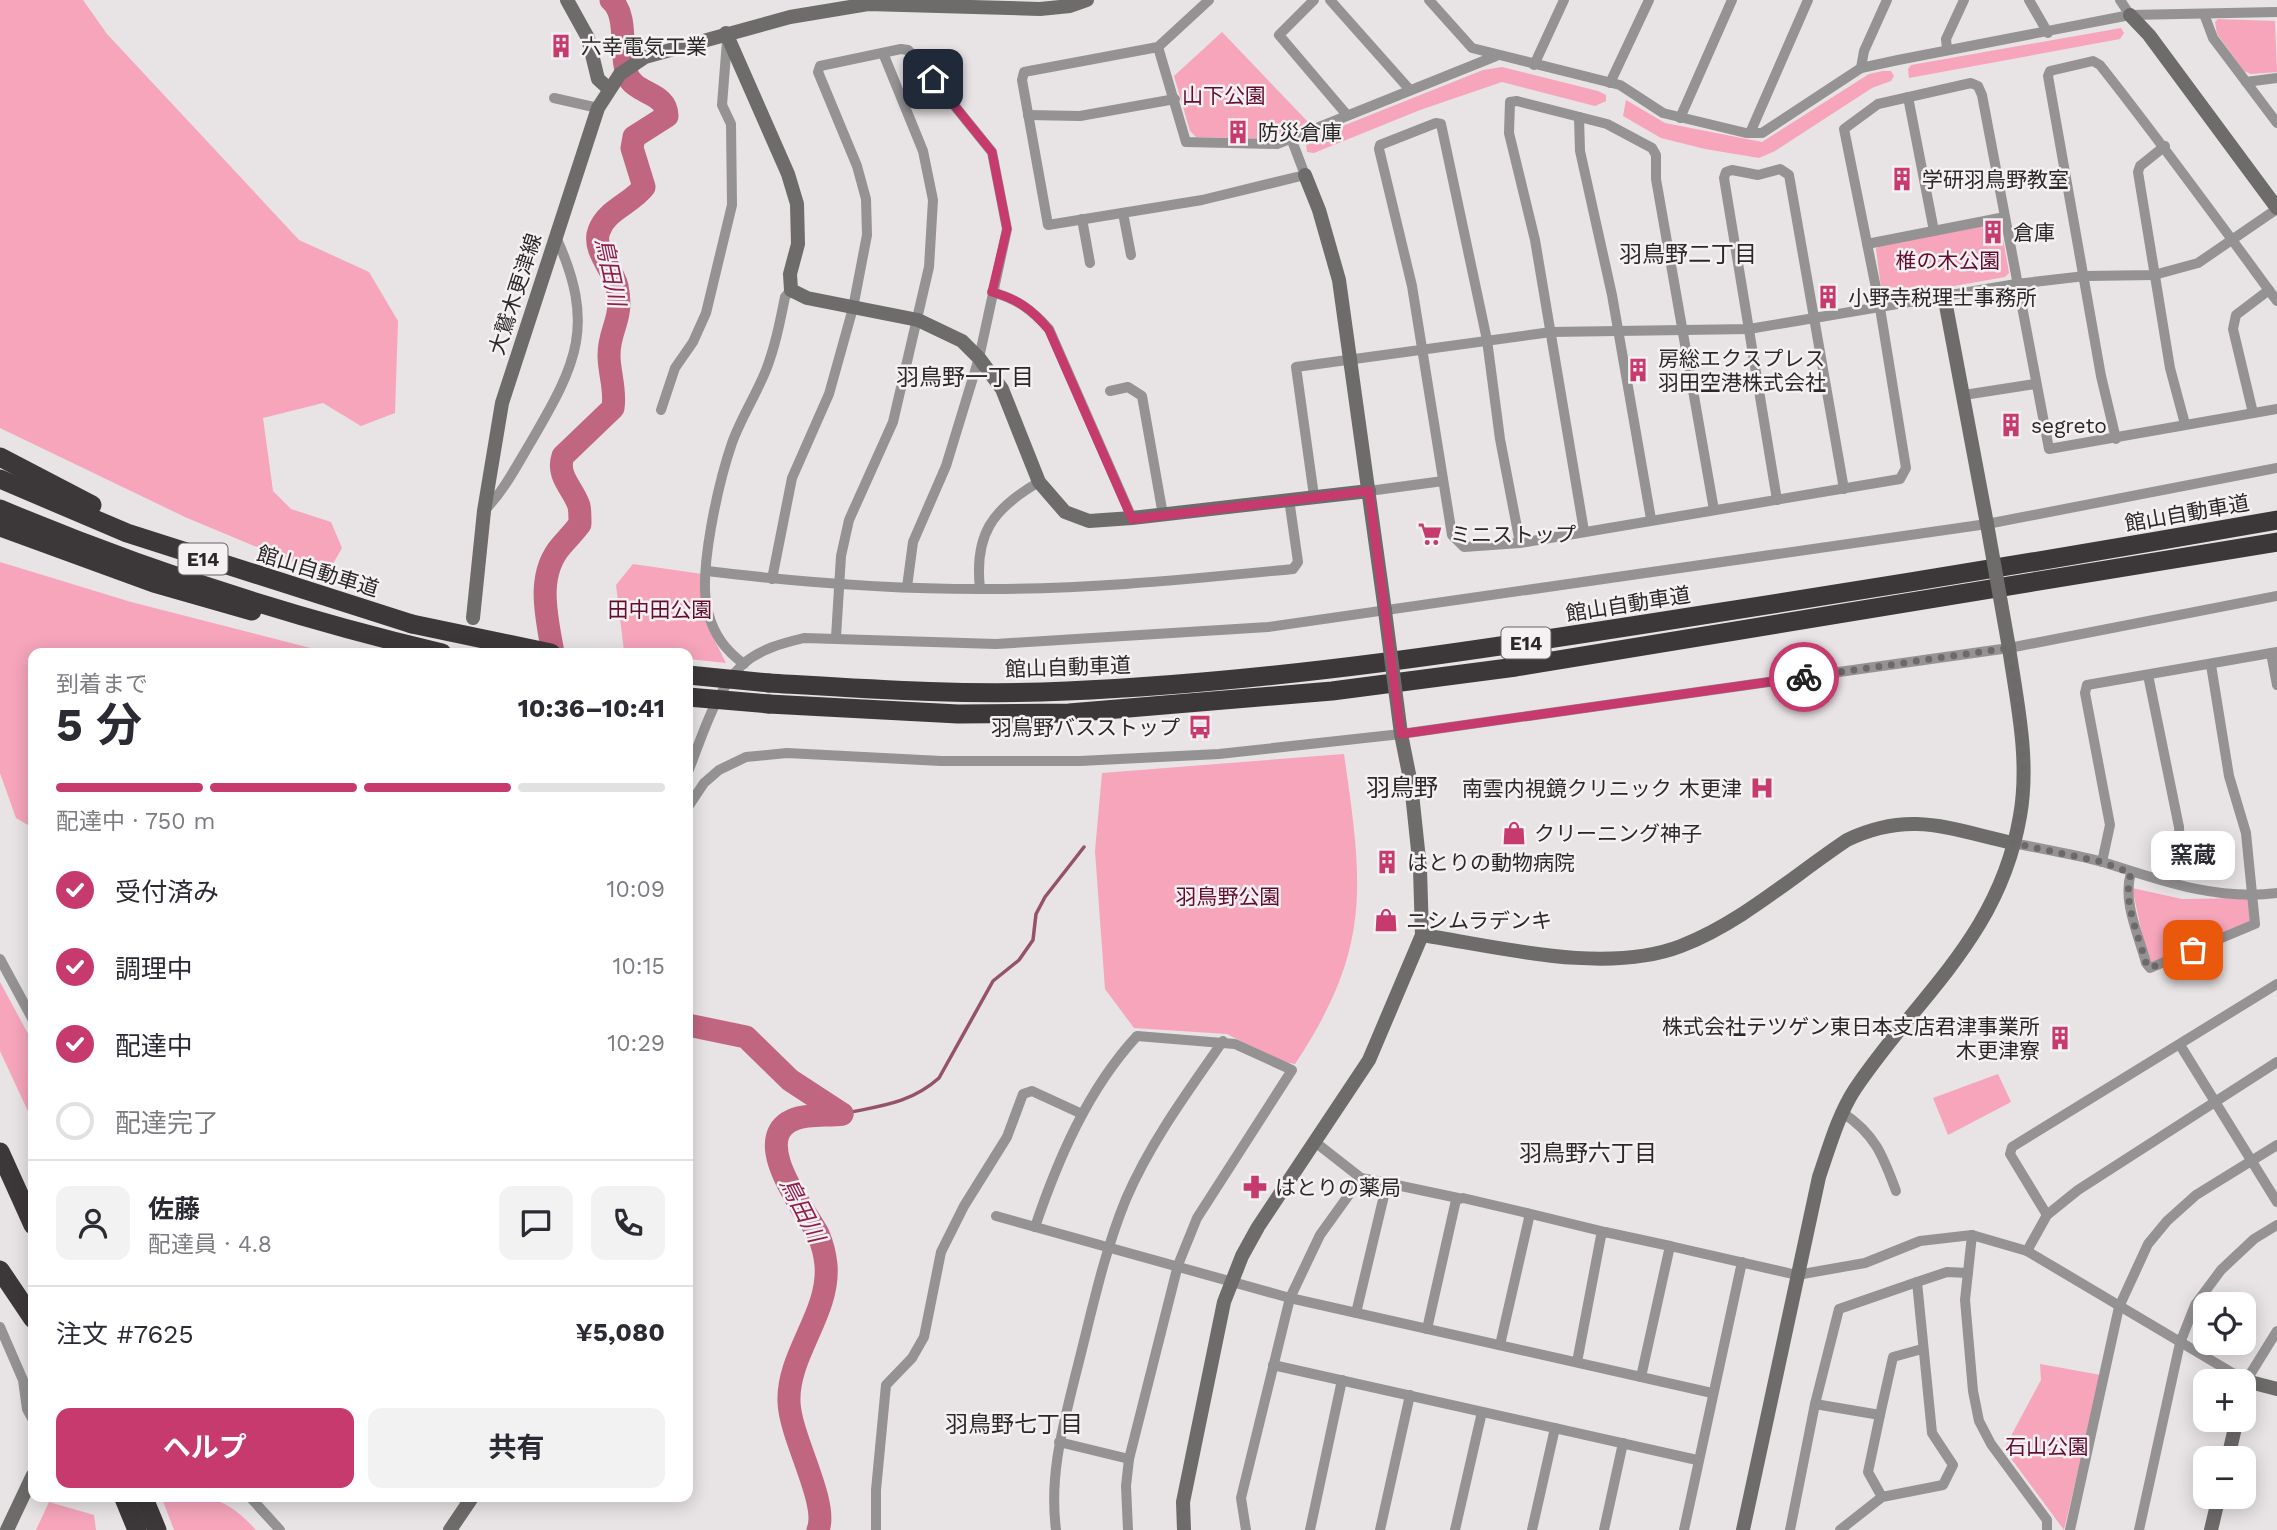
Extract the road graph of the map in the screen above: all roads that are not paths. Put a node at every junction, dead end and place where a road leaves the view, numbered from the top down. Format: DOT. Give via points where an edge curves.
graph roads {
  1 [pos="567,0"];
  2 [pos="1087,0"];
  3 [pos="1209,0"];
  4 [pos="1314,0"];
  5 [pos="1330,0"];
  6 [pos="1429,0"];
  7 [pos="1564,0"];
  8 [pos="1649,0"];
  9 [pos="1732,0"];
  10 [pos="1808,0"];
  11 [pos="1887,0"];
  12 [pos="1964,0"];
  13 [pos="2029,0"];
  14 [pos="2120,0"];
  15 [pos="2277,12"];
  16 [pos="2204,14"];
  17 [pos="2130,15"];
  18 [pos="726,33"];
  19 [pos="2048,33"];
  20 [pos="1158,47"];
  21 [pos="1947,49"];
  22 [pos="883,53"];
  23 [pos="1496,56"];
  24 [pos="1534,65"];
  25 [pos="1861,68"];
  26 [pos="2277,78"];
  27 [pos="2246,82"];
  28 [pos="1610,83"];
  29 [pos="608,88"];
  30 [pos="1410,90"];
  31 [pos="1908,97"];
  32 [pos="554,98"];
  33 [pos="1175,99"];
  34 [pos="598,108"];
  35 [pos="1028,115"];
  36 [pos="1347,115"];
  37 [pos="1579,117"];
  38 [pos="1680,118"];
  39 [pos="2277,123"];
  40 [pos="1750,133"];
  41 [pos="1291,138"];
  42 [pos="2165,146"];
  43 [pos="1305,175"];
  44 [pos="2277,208"];
  45 [pos="1123,213"];
  46 [pos="2005,217"];
  47 [pos="1082,219"];
  48 [pos="1934,231"];
  49 [pos="556,237"];
  50 [pos="2232,243"];
  51 [pos="1867,244"];
  52 [pos="1131,255"];
  53 [pos="1090,263"];
  54 [pos="2154,275"];
  55 [pos="2085,276"];
  56 [pos="2016,284"];
  57 [pos="791,290"];
  58 [pos="2269,290"];
  59 [pos="992,292"];
  60 [pos="1944,295"];
  61 [pos="2277,301"];
  62 [pos="852,308"];
  63 [pos="1880,308"];
  64 [pos="918,320"];
  65 [pos="1815,320"];
  66 [pos="1749,329"];
  67 [pos="1616,330"];
  68 [pos="1551,332"];
  69 [pos="1682,332"];
  70 [pos="1487,340"];
  71 [pos="1422,350"];
  72 [pos="979,358"];
  73 [pos="1350,359"];
  74 [pos="2035,384"];
  75 [pos="1110,391"];
  76 [pos="1964,395"];
  77 [pos="2277,409"];
  78 [pos="661,410"];
  79 [pos="2253,413"];
  80 [pos="2185,424"];
  81 [pos="2116,439"];
  82 [pos="0,457"];
  83 [pos="2277,468"];
  84 [pos="0,479"];
  85 [pos="1443,481"];
  86 [pos="1039,482"];
  87 [pos="1843,489"];
  88 [pos="1369,491"];
  89 [pos="1314,496"];
  90 [pos="1289,499"];
  91 [pos="1777,500"];
  92 [pos="0,509"];
  93 [pos="1714,510"];
  94 [pos="484,511"];
  95 [pos="1163,515"];
  96 [pos="1132,519"];
  97 [pos="1651,519"];
  98 [pos="2277,520"];
  99 [pos="1987,524"];
  100 [pos="0,527"];
  101 [pos="1584,531"];
  102 [pos="127,533"];
  103 [pos="2277,542"];
  104 [pos="1520,543"];
  105 [pos="707,571"];
  106 [pos="772,579"];
  107 [pos="839,583"];
  108 [pos="907,587"];
  109 [pos="980,589"];
  110 [pos="2277,596"];
  111 [pos="1385,611"];
  112 [pos="473,618"];
  113 [pos="836,638"];
  114 [pos="410,645"];
  115 [pos="422,648"];
  116 [pos="527,648"];
  117 [pos="2009,648"];
  118 [pos="2274,652"];
  119 [pos="744,664"];
  120 [pos="2211,665"];
  121 [pos="693,675"];
  122 [pos="2148,675"];
  123 [pos="2277,684"];
  124 [pos="693,696"];
  125 [pos="1401,734"];
  126 [pos="693,760"];
  127 [pos="693,800"];
  128 [pos="2013,843"];
  129 [pos="2102,862"];
  130 [pos="2131,873"];
  131 [pos="2173,883"];
  132 [pos="2277,893"];
  133 [pos="2253,896"];
  134 [pos="1422,935"];
  135 [pos="0,959"];
  136 [pos="2277,984"];
  137 [pos="28,1011"];
  138 [pos="1223,1041"];
  139 [pos="2180,1045"];
  140 [pos="2277,1062"];
  141 [pos="2214,1100"];
  142 [pos="1082,1114"];
  143 [pos="1843,1114"];
  144 [pos="1315,1142"];
  145 [pos="2277,1145"];
  146 [pos="0,1152"];
  147 [pos="2252,1161"];
  148 [pos="1361,1178"];
  149 [pos="1387,1183"];
  150 [pos="1896,1191"];
  151 [pos="1458,1198"];
  152 [pos="2277,1202"];
  153 [pos="28,1213"];
  154 [pos="1527,1213"];
  155 [pos="2047,1215"];
  156 [pos="996,1216"];
  157 [pos="2277,1225"];
  158 [pos="1035,1227"];
  159 [pos="1605,1232"];
  160 [pos="1972,1235"];
  161 [pos="1670,1246"];
  162 [pos="1108,1247"];
  163 [pos="2026,1251"];
  164 [pos="1742,1262"];
  165 [pos="1178,1265"];
  166 [pos="0,1270"];
  167 [pos="1968,1273"];
  168 [pos="1797,1275"];
  169 [pos="1232,1279"];
  170 [pos="1917,1282"];
  171 [pos="1290,1298"];
  172 [pos="2119,1307"];
  173 [pos="28,1312"];
  174 [pos="1356,1313"];
  175 [pos="0,1327"];
  176 [pos="1427,1329"];
  177 [pos="2277,1331"];
  178 [pos="2180,1343"];
  179 [pos="1500,1345"];
  180 [pos="1922,1349"];
  181 [pos="1577,1362"];
  182 [pos="1273,1364"];
  183 [pos="2218,1369"];
  184 [pos="2255,1369"];
  185 [pos="1641,1377"];
  186 [pos="1342,1380"];
  187 [pos="2256,1388"];
  188 [pos="2277,1389"];
  189 [pos="1712,1392"];
  190 [pos="1410,1395"];
  191 [pos="1815,1404"];
  192 [pos="28,1411"];
  193 [pos="1482,1412"];
  194 [pos="1880,1415"];
  195 [pos="1555,1428"];
  196 [pos="1059,1442"];
  197 [pos="1623,1443"];
  198 [pos="1129,1459"];
  199 [pos="1697,1460"];
  200 [pos="28,1486"];
  201 [pos="1882,1497"];
  202 [pos="125,1502"];
  203 [pos="145,1502"];
  204 [pos="254,1502"];
  205 [pos="469,1502"];
  206 [pos="2216,1509"];
  207 [pos="7,1530"];
  208 [pos="137,1530"];
  209 [pos="157,1530"];
  210 [pos="280,1530"];
  211 [pos="450,1530"];
  212 [pos="876,1530"];
  213 [pos="1056,1530"];
  214 [pos="1128,1530"];
  215 [pos="1184,1530"];
  216 [pos="1246,1530"];
  217 [pos="1310,1530"];
  218 [pos="1380,1530"];
  219 [pos="1455,1530"];
  220 [pos="1532,1530"];
  221 [pos="1604,1530"];
  222 [pos="1684,1530"];
  223 [pos="1743,1530"];
  224 [pos="1790,1530"];
  225 [pos="1840,1530"];
  226 [pos="2047,1530"];
  227 [pos="2070,1530"];
  228 [pos="2139,1530"];
  229 [pos="2211,1530"];
  1 -- 29 [label="street" via="588,38 598,79"];
  2 -- 18 [label="street, 大鷲木更津線" via="1040,9 868,4"];
  3 -- 20 [label="street"];
  4 -- 36 [label="street" via="1279,35"];
  5 -- 30 [label="street"];
  6 -- 23 [label="street" via="1472,48"];
  7 -- 24 [label="street"];
  8 -- 28 [label="street"];
  9 -- 38 [label="street"];
  10 -- 40 [label="street"];
  11 -- 25 [label="street"];
  12 -- 21 [label="street" via="1946,39"];
  13 -- 19 [label="street"];
  14 -- 17 [label="street"];
  15 -- 16 [label="street"];
  16 -- 17 [label="street"];
  16 -- 27 [label="street" via="2213,38"];
  17 -- 19 [label="street"];
  17 -- 44 [label="street"];
  18 -- 29 [label="street, 大鷲木更津線" via="645,57 629,65"];
  18 -- 57 [label="street" via="797,204 799,235"];
  18 -- 78 [label="street" via="721,84 722,105 731,124 733,205 706,313 675,368"];
  19 -- 21 [label="street"];
  20 -- 33 [label="street"];
  20 -- 35 [label="street" via="1024,72"];
  21 -- 25 [label="street"];
  22 -- 59 [label="street" via="908,50 992,152 1007,229"];
  22 -- 62 [label="street" via="820,66 818,72 857,166 866,200 867,235"];
  22 -- 64 [label="street" via="923,151 933,200 929,267"];
  23 -- 24 [label="street"];
  23 -- 30 [label="street"];
  24 -- 28 [label="street"];
  25 -- 40 [label="street" via="1762,133"];
  26 -- 27 [label="street"];
  27 -- 39 [label="street"];
  28 -- 38 [label="street"];
  29 -- 34 [label="street, 大鷲木更津線"];
  30 -- 36 [label="street"];
  31 -- 46 [label="street" via="1971,83 1978,86"];
  31 -- 48 [label="street"];
  31 -- 51 [label="street" via="1878,104 1844,129"];
  32 -- 34 [label="street"];
  33 -- 35 [label="street" via="1080,116"];
  33 -- 41 [label="street" via="1186,142 1263,145"];
  34 -- 49 [label="street, 大鷲木更津線"];
  35 -- 47 [label="street" via="1048,225"];
  36 -- 41 [label="street"];
  37 -- 67 [label="street" via="1580,151"];
  37 -- 68 [label="street" via="1517,101 1510,102 1508,113"];
  37 -- 69 [label="street" via="1607,124 1652,148 1656,155"];
  38 -- 40 [label="street"];
  41 -- 43 [label="street"];
  42 -- 50 [label="street"];
  42 -- 54 [label="street" via="2138,172"];
  42 -- 55 [label="street" via="2100,65 2093,61 2050,71"];
  43 -- 45 [label="street"];
  43 -- 73 [label="street" via="1339,280"];
  44 -- 50 [label="street"];
  45 -- 47 [label="street"];
  45 -- 52 [label="street"];
  46 -- 48 [label="street"];
  46 -- 56 [label="street"];
  47 -- 53 [label="street"];
  48 -- 51 [label="street"];
  49 -- 94 [label="street, 大鷲木更津線" via="502,403"];
  49 -- 94 [label="street" via="578,325 573,364 499,496"];
  50 -- 54 [label="street" via="2198,263"];
  50 -- 58 [label="street"];
  51 -- 63 [label="street"];
  54 -- 55 [label="street"];
  54 -- 80 [label="street" via="2169,368"];
  55 -- 56 [label="street"];
  55 -- 81 [label="street"];
  56 -- 60 [label="street"];
  56 -- 74 [label="street"];
  57 -- 62 [label="street"];
  57 -- 105 [label="street" via="766,369 733,441 716,496"];
  58 -- 61 [label="street"];
  58 -- 79 [label="street" via="2236,315 2233,329"];
  59 -- 72 [label="street"];
  59 -- 96 [label="street" via="1014,298 1049,330"];
  60 -- 63 [label="street"];
  60 -- 76 [label="street"];
  62 -- 64 [label="street"];
  62 -- 106 [label="street" via="829,394 792,478"];
  63 -- 65 [label="street"];
  63 -- 87 [label="street" via="1905,474 1900,479"];
  64 -- 72 [label="street" via="962,341"];
  64 -- 107 [label="street" via="893,422 849,520"];
  65 -- 66 [label="street"];
  65 -- 66 [label="street" via="1790,175 1780,169 1758,175 1732,170 1724,178"];
  65 -- 87 [label="street"];
  66 -- 69 [label="street"];
  66 -- 91 [label="street"];
  67 -- 68 [label="street"];
  67 -- 69 [label="street"];
  67 -- 97 [label="street"];
  68 -- 70 [label="street"];
  68 -- 101 [label="street"];
  69 -- 93 [label="street"];
  70 -- 71 [label="street"];
  70 -- 71 [label="street" via="1441,124 1436,123 1379,149 1412,286"];
  70 -- 104 [label="street"];
  71 -- 73 [label="street"];
  71 -- 85 [label="street"];
  72 -- 86 [label="street" via="1002,389"];
  72 -- 108 [label="street" via="946,466 913,542"];
  73 -- 88 [label="street"];
  73 -- 89 [label="street" via="1296,367"];
  74 -- 76 [label="street"];
  74 -- 81 [label="street" via="2049,450"];
  75 -- 95 [label="street" via="1128,387 1142,396"];
  76 -- 99 [label="street"];
  77 -- 79 [label="street"];
  79 -- 80 [label="street"];
  80 -- 81 [label="street"];
  82 -- 102 [label="highway" via="104,512"];
  83 -- 99 [label="street"];
  84 -- 102 [label="highway, 館山自動車道 / E14"];
  85 -- 88 [label="street"];
  85 -- 104 [label="street" via="1455,542 1464,547"];
  86 -- 96 [label="street" via="1065,512 1089,520"];
  86 -- 109 [label="street" via="1010,498 981,541"];
  87 -- 91 [label="street"];
  88 -- 89 [label="street"];
  88 -- 111 [label="street"];
  89 -- 90 [label="street"];
  90 -- 95 [label="street"];
  90 -- 109 [label="street" via="1298,562 1293,569 1137,584"];
  91 -- 93 [label="street"];
  92 -- 114 [label="highway, E14" via="155,568"];
  93 -- 97 [label="street"];
  94 -- 112 [label="street, 大鷲木更津線"];
  95 -- 96 [label="street"];
  97 -- 101 [label="street"];
  98 -- 121 [label="highway, 館山自動車道 / E14, bridge" via="1875,588 1324,670 1064,692 958,692"];
  99 -- 111 [label="street"];
  99 -- 117 [label="street, bridge"];
  100 -- 114 [label="highway" via="222,604 374,643"];
  101 -- 104 [label="street"];
  102 -- 116 [label="highway, 館山自動車道 / E14, bridge" via="412,624"];
  103 -- 124 [label="highway, 館山自動車道 / E14, bridge" via="1529,665 1319,693 1069,713 945,713"];
  105 -- 106 [label="street"];
  105 -- 119 [label="street" via="706,609 716,635"];
  106 -- 107 [label="street"];
  107 -- 108 [label="street"];
  107 -- 113 [label="street"];
  108 -- 109 [label="street"];
  110 -- 117 [label="street"];
  111 -- 113 [label="street" via="1268,627 996,644"];
  111 -- 125 [label="street, bridge"];
  113 -- 119 [label="street" via="804,638 772,646"];
  114 -- 115 [label="highway, E14"];
  117 -- 125 [label="street"];
  117 -- 128 [label="street" via="2024,749 2020,816"];
  118 -- 120 [label="street"];
  118 -- 123 [label="street"];
  119 -- 126 [label="street" via="712,713"];
  120 -- 122 [label="street"];
  120 -- 133 [label="street" via="2229,776 2246,833"];
  122 -- 129 [label="street" via="2087,685 2085,693 2110,825"];
  122 -- 131 [label="street" via="2179,827"];
  125 -- 127 [label="street" via="1219,754 1080,761 941,761 787,753 746,757 719,769"];
  125 -- 134 [label="street" via="1420,869"];
  128 -- 129 [label="street"];
  128 -- 134 [label="street" via="1912,822 1871,828 1701,938 1649,955 1553,955"];
  128 -- 143 [label="street" via="2000,889 1977,933 1854,1091"];
  129 -- 130 [label="street"];
  130 -- 131 [label="street"];
  130 -- 133 [label="street" via="2130,903 2150,968 2255,924"];
  131 -- 133 [label="street"];
  132 -- 133 [label="street"];
  134 -- 144 [label="street" via="1369,1060"];
  135 -- 137 [label="street"];
  136 -- 139 [label="street"];
  138 -- 142 [label="street" via="1137,1036"];
  138 -- 162 [label="street" via="1175,1111 1127,1197"];
  138 -- 165 [label="street" via="1292,1070 1197,1218"];
  139 -- 141 [label="street"];
  139 -- 155 [label="street" via="2012,1147 2010,1154"];
  140 -- 141 [label="street"];
  141 -- 147 [label="street"];
  141 -- 155 [label="street"];
  142 -- 158 [label="street" via="1055,1167"];
  142 -- 212 [label="street" via="1032,1091 1023,1094 1007,1138 941,1252 923,1337 912,1358 886,1385"];
  143 -- 150 [label="street" via="1863,1126 1874,1140"];
  143 -- 168 [label="street" via="1819,1177"];
  144 -- 148 [label="street"];
  144 -- 169 [label="street" via="1258,1227"];
  145 -- 147 [label="street"];
  146 -- 153 [label="highway"];
  147 -- 152 [label="street"];
  147 -- 172 [label="street" via="2196,1195 2167,1221 2148,1244"];
  148 -- 149 [label="street"];
  148 -- 171 [label="street" via="1320,1235"];
  149 -- 151 [label="street"];
  149 -- 174 [label="street"];
  151 -- 154 [label="street"];
  151 -- 176 [label="street"];
  154 -- 159 [label="street"];
  154 -- 179 [label="street"];
  155 -- 163 [label="street"];
  156 -- 158 [label="street"];
  157 -- 178 [label="street" via="2221,1270 2195,1305"];
  158 -- 162 [label="street"];
  159 -- 161 [label="street"];
  159 -- 181 [label="street"];
  160 -- 163 [label="street"];
  160 -- 167 [label="street"];
  160 -- 168 [label="street" via="1920,1241 1865,1263"];
  161 -- 164 [label="street"];
  161 -- 185 [label="street"];
  162 -- 165 [label="street"];
  162 -- 196 [label="street"];
  163 -- 172 [label="street"];
  164 -- 168 [label="street"];
  164 -- 189 [label="street"];
  165 -- 169 [label="street"];
  165 -- 198 [label="street"];
  166 -- 173 [label="highway"];
  167 -- 170 [label="street" via="1947,1272"];
  167 -- 226 [label="street" via="1965,1300 1979,1421 2047,1520"];
  168 -- 223 [label="street"];
  169 -- 171 [label="street"];
  169 -- 215 [label="street" via="1191,1458 1183,1502"];
  170 -- 180 [label="street"];
  170 -- 191 [label="street" via="1839,1310"];
  171 -- 174 [label="street"];
  171 -- 182 [label="street"];
  172 -- 178 [label="street"];
  172 -- 227 [label="street"];
  174 -- 176 [label="street"];
  175 -- 192 [label="street" via="23,1380"];
  176 -- 179 [label="street"];
  177 -- 184 [label="street"];
  178 -- 183 [label="street"];
  178 -- 228 [label="street"];
  179 -- 181 [label="street"];
  180 -- 194 [label="street" via="1893,1357"];
  180 -- 201 [label="street" via="1932,1433 1953,1465 1943,1485"];
  181 -- 185 [label="street"];
  182 -- 186 [label="street"];
  182 -- 216 [label="street" via="1241,1498"];
  185 -- 189 [label="street"];
  186 -- 190 [label="street"];
  186 -- 217 [label="street"];
  187 -- 188 [label="street"];
  189 -- 199 [label="street"];
  190 -- 193 [label="street"];
  190 -- 218 [label="street"];
  191 -- 194 [label="street"];
  191 -- 224 [label="street"];
  193 -- 195 [label="street"];
  193 -- 219 [label="street"];
  194 -- 201 [label="street" via="1868,1472"];
  195 -- 197 [label="street"];
  195 -- 220 [label="street"];
  196 -- 198 [label="street"];
  196 -- 213 [label="street" via="1054,1479"];
  197 -- 199 [label="street"];
  197 -- 221 [label="street"];
  198 -- 214 [label="street"];
  199 -- 222 [label="street"];
  200 -- 207 [label="street"];
  201 -- 225 [label="street"];
  202 -- 208 [label="highway"];
  203 -- 209 [label="highway"];
  204 -- 210 [label="street"];
  205 -- 211 [label="street"];
  206 -- 229 [label="street"];
}
